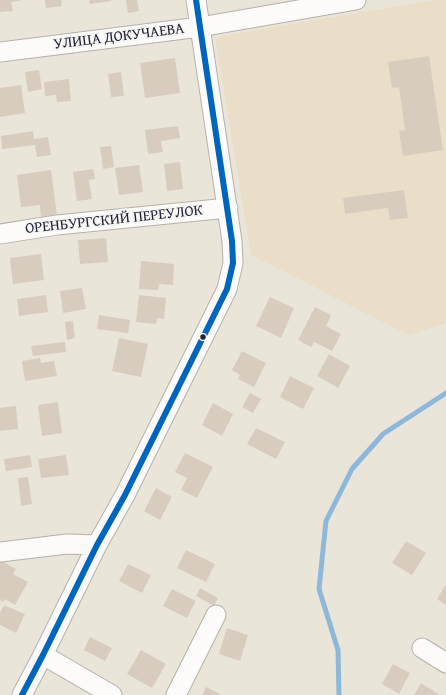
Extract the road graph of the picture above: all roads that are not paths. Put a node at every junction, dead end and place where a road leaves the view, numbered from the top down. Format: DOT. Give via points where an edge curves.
graph roads {
  1 [pos="196,0"];
  2 [pos="356,0"];
  3 [pos="200,27"];
  4 [pos="0,52"];
  5 [pos="228,208"];
  6 [pos="0,234"];
  7 [pos="97,545"];
  8 [pos="0,552"];
  9 [pos="216,616"];
  10 [pos="422,648"];
  11 [pos="43,656"];
  12 [pos="446,663"];
  13 [pos="22,695"];
  14 [pos="112,695"];
  15 [pos="176,695"];
  1 -- 3 [label="street"];
  2 -- 3 [label="street, УЛИЦА ДОКУЧАЕВА"];
  3 -- 4 [label="street, УЛИЦА ДОКУЧАЕВА"];
  3 -- 5 [label="street"];
  5 -- 6 [label="street, ОРЕНБУРГСКИЙ ПЕРЕУЛОК" via="58,225"];
  5 -- 7 [label="street" via="233,264 227,290 125,495"];
  7 -- 8 [label="street" via="67,544"];
  7 -- 11 [label="street"];
  9 -- 15 [label="street"];
  10 -- 12 [label="street"];
  11 -- 13 [label="street"];
  11 -- 14 [label="street"];
}
